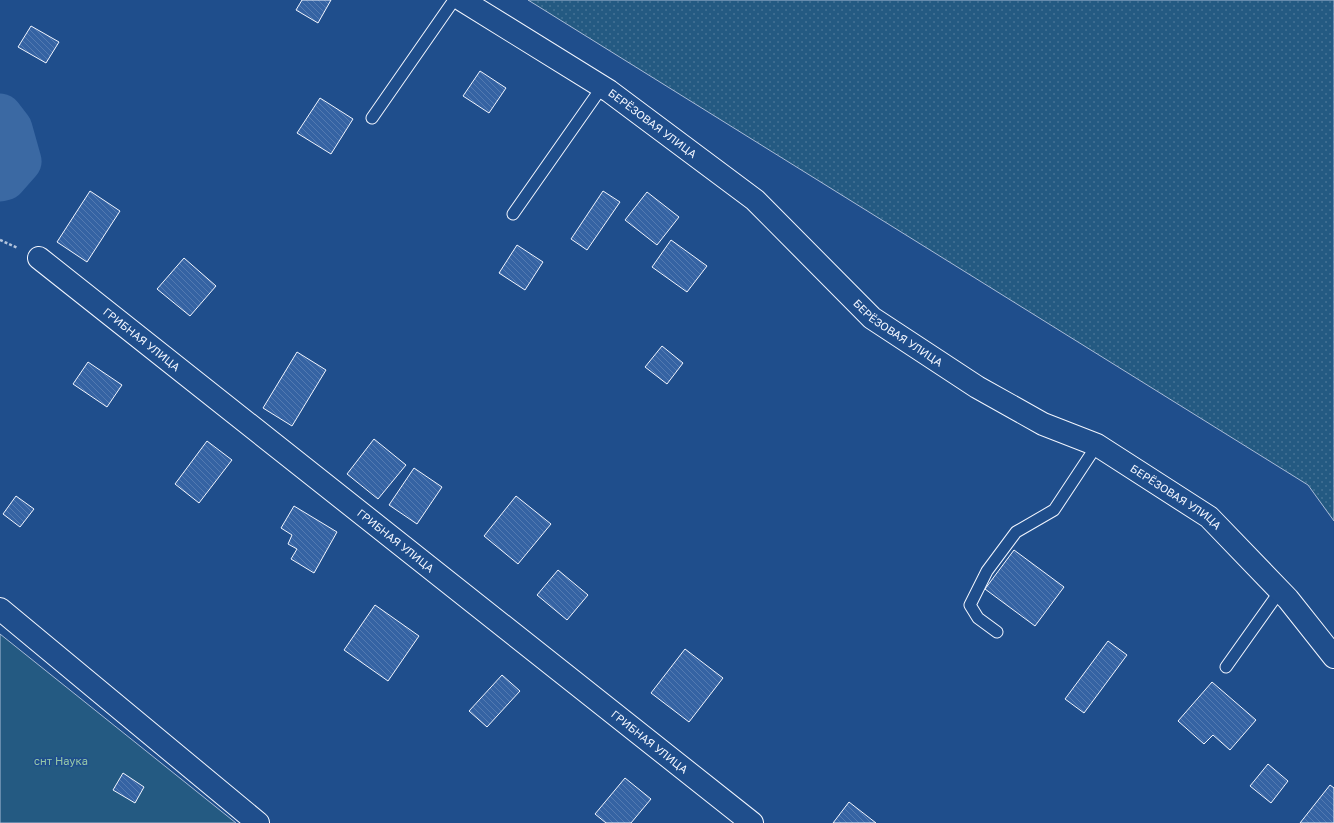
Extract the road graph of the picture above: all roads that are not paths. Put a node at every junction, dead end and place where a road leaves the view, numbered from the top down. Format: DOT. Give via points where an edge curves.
graph roads {
  1 [pos="454,0"];
  2 [pos="462,0"];
  3 [pos="602,87"];
  4 [pos="372,118"];
  5 [pos="513,214"];
  6 [pos="39,258"];
  7 [pos="1097,445"];
  8 [pos="1280,592"];
  9 [pos="0,609"];
  10 [pos="997,632"];
  11 [pos="1334,657"];
  12 [pos="1226,667"];
  13 [pos="258,823"];
  14 [pos="752,823"];
  1 -- 4 [label="lane"];
  2 -- 3 [label="street, БЕРЁЗОВАЯ УЛИЦА"];
  3 -- 5 [label="lane"];
  3 -- 7 [label="street, БЕРЁЗОВАЯ УЛИЦА" via="755,200 872,318 977,387 1043,424"];
  6 -- 14 [label="street, ГРИБНАЯ УЛИЦА"];
  7 -- 8 [label="street, БЕРЁЗОВАЯ УЛИЦА" via="1209,516"];
  7 -- 10 [label="lane" via="1054,510 1016,532 987,571 970,605 978,618"];
  8 -- 11 [label="street, БЕРЁЗОВАЯ УЛИЦА"];
  8 -- 12 [label="lane"];
  9 -- 13 [label="street"];
}
